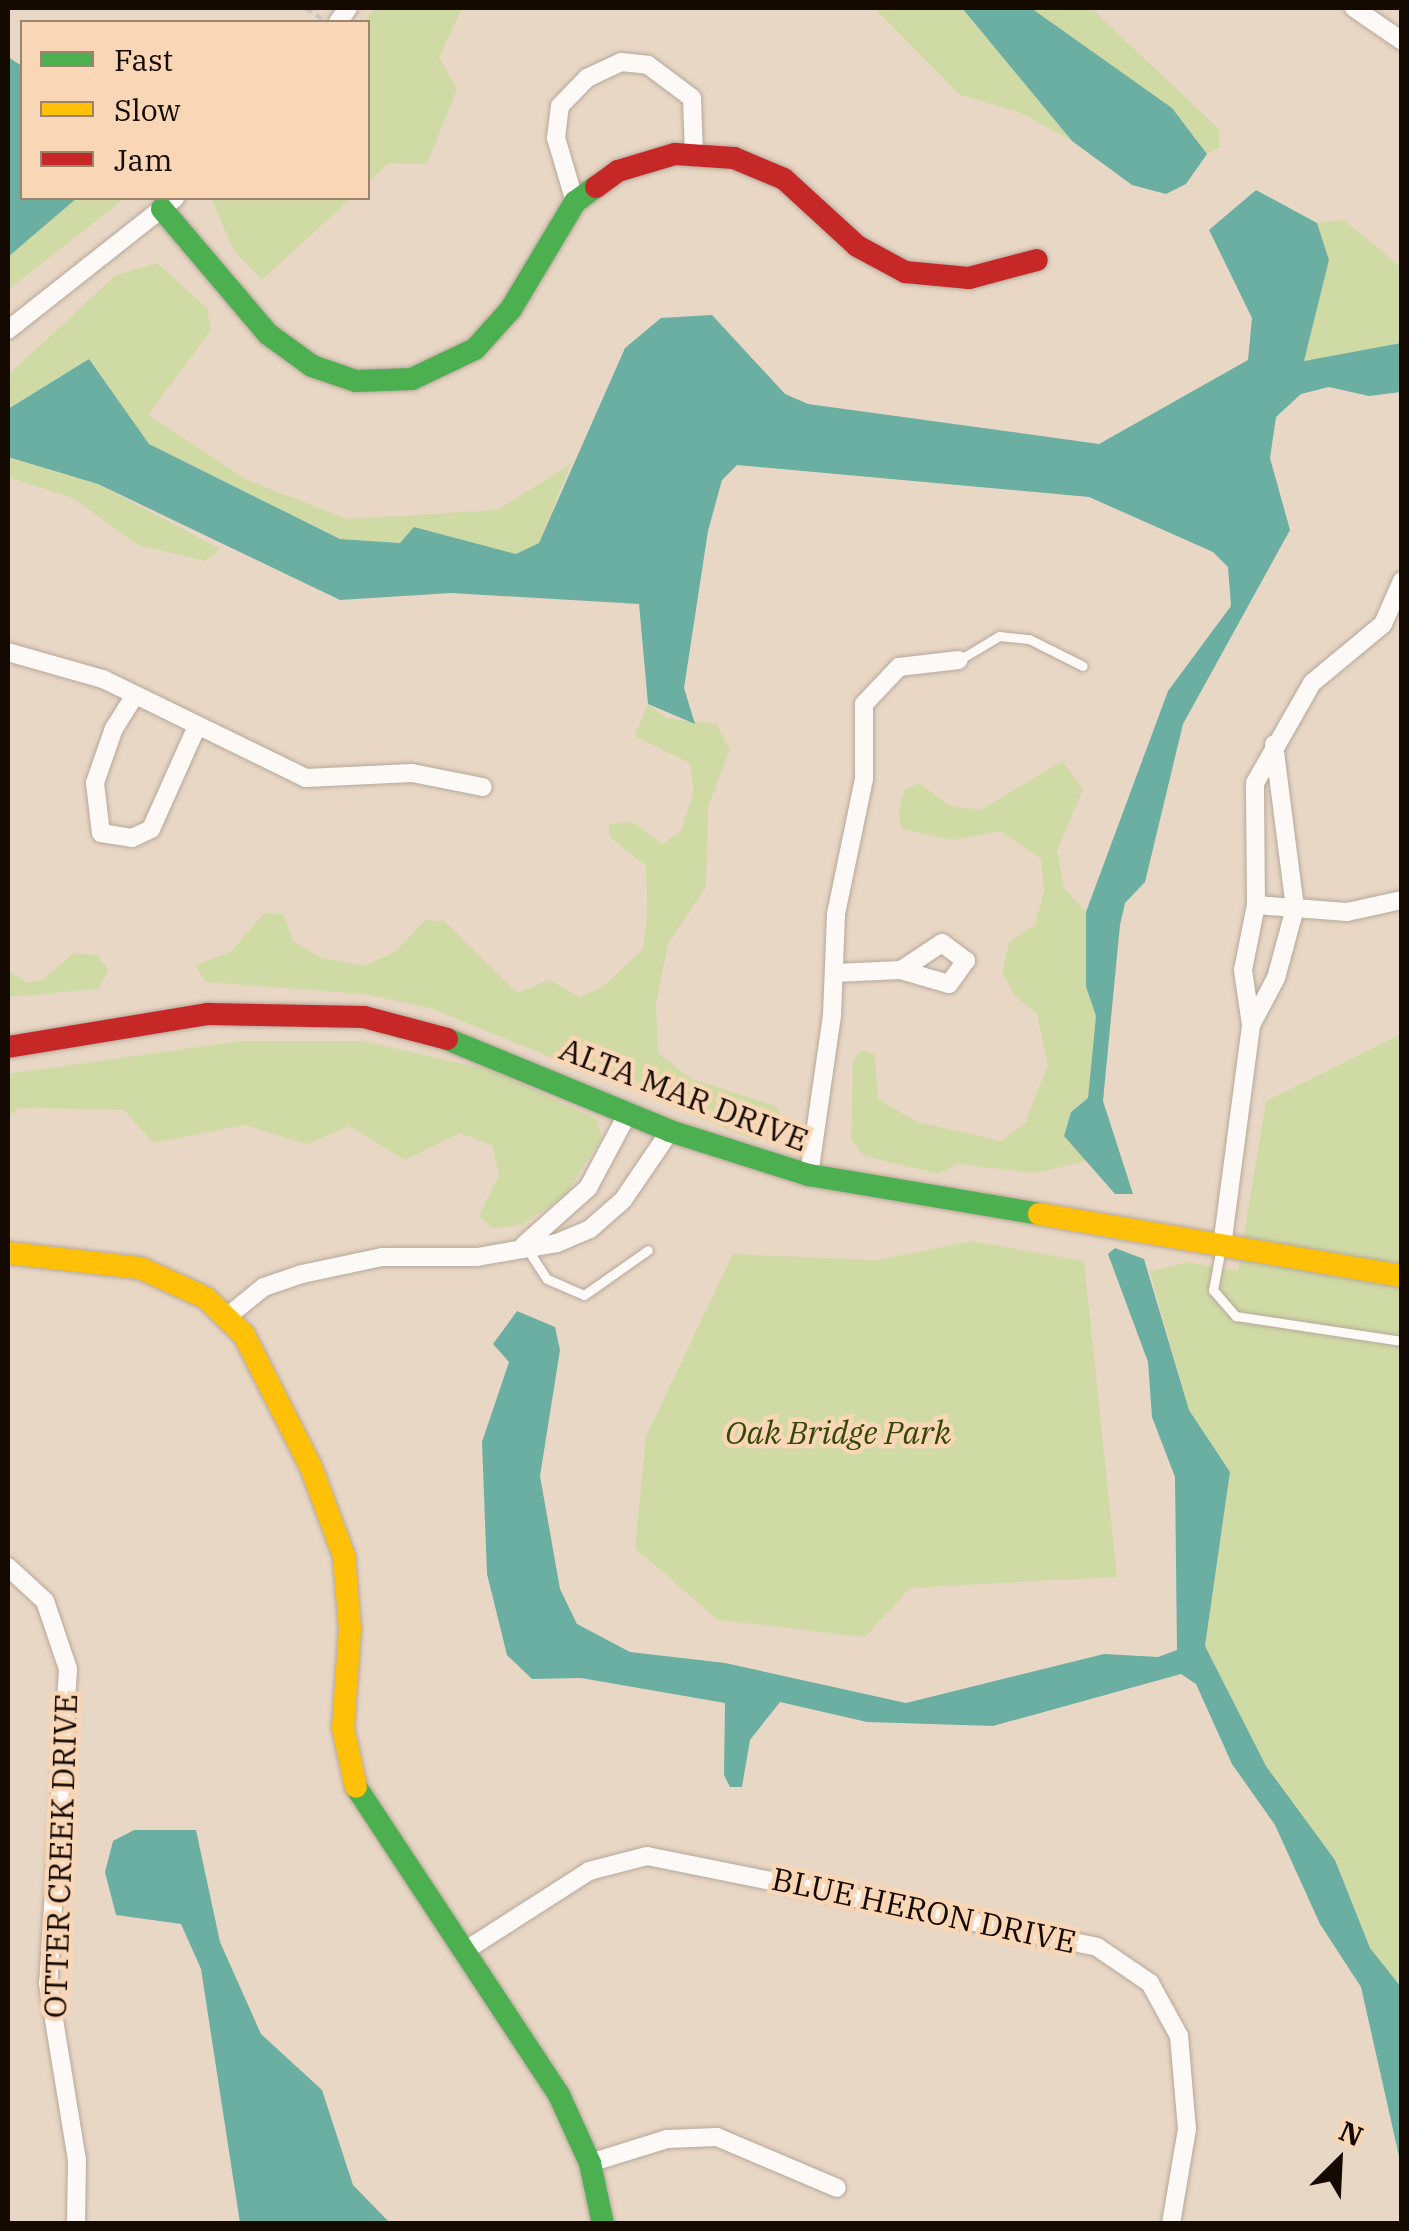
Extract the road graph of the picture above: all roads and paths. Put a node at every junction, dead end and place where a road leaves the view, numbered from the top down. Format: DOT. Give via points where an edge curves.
graph roads {
  1 [pos="1354,8"];
  2 [pos="1402,41"];
  3 [pos="694,154"];
  4 [pos="576,202"];
  5 [pos="168,203"];
  6 [pos="1037,260"];
  7 [pos="8,330"];
  8 [pos="1402,580"];
  9 [pos="8,652"];
  10 [pos="959,660"];
  11 [pos="1083,666"];
  12 [pos="135,695"];
  13 [pos="197,726"];
  14 [pos="1274,744"];
  15 [pos="483,788"];
  16 [pos="1402,900"];
  17 [pos="1256,905"];
  18 [pos="1295,908"];
  19 [pos="901,970"];
  20 [pos="835,973"];
  21 [pos="1252,1024"];
  22 [pos="8,1047"];
  23 [pos="628,1112"];
  24 [pos="670,1130"];
  25 [pos="808,1176"];
  26 [pos="524,1245"];
  27 [pos="1222,1246"];
  28 [pos="648,1250"];
  29 [pos="8,1253"];
  30 [pos="1402,1276"];
  31 [pos="228,1316"];
  32 [pos="1402,1341"];
  33 [pos="8,1566"];
  34 [pos="463,1952"];
  35 [pos="590,2162"];
  36 [pos="837,2188"];
  37 [pos="76,2224"];
  38 [pos="603,2224"];
  39 [pos="1171,2224"];
  1 -- 2 [label="street"];
  3 -- 4 [label="street" via="618,171"];
  3 -- 4 [label="street" via="692,98 648,65 621,62 586,78 560,106 556,138"];
  3 -- 6 [label="street" via="734,158 784,179 856,246 905,272 969,278"];
  4 -- 5 [label="street" via="511,309 475,349 439,370 384,383 332,375 284,348"];
  5 -- 7 [label="street"];
  8 -- 14 [label="street" via="1383,624 1334,658"];
  9 -- 12 [label="street" via="69,666"];
  10 -- 11 [label="lane" via="999,636 1029,639"];
  10 -- 20 [label="street" via="899,667 864,704 864,779 836,914"];
  12 -- 13 [label="street"];
  12 -- 13 [label="street" via="94,783 101,833 132,838 151,829"];
  13 -- 15 [label="street" via="322,781 412,773"];
  14 -- 17 [label="street" via="1255,784"];
  14 -- 18 [label="street"];
  16 -- 18 [label="street" via="1347,912"];
  17 -- 18 [label="street"];
  17 -- 21 [label="street" via="1243,970"];
  18 -- 21 [label="street" via="1276,978"];
  19 -- 20 [label="street"];
  20 -- 25 [label="street"];
  21 -- 27 [label="street"];
  22 -- 23 [label="street, ALTA MAR DRIVE" via="208,1014 308,1010 475,1047"];
  23 -- 24 [label="street, ALTA MAR DRIVE"];
  23 -- 26 [label="street" via="588,1188"];
  24 -- 25 [label="street, ALTA MAR DRIVE"];
  24 -- 26 [label="street" via="624,1200 590,1229 536,1249"];
  25 -- 27 [label="street, ALTA MAR DRIVE"];
  26 -- 28 [label="lane" via="547,1280 584,1295"];
  26 -- 31 [label="street" via="477,1257 382,1257 302,1274 264,1287"];
  27 -- 30 [label="street, ALTA MAR DRIVE"];
  27 -- 32 [label="lane" via="1213,1290 1222,1308"];
  29 -- 31 [label="street" via="140,1268"];
  31 -- 34 [label="street" via="311,1467 344,1556 350,1629 343,1728 355,1786"];
  33 -- 37 [label="street, OTTER CREEK DRIVE" via="45,1601 68,1669 48,1983 77,2161"];
  34 -- 35 [label="street" via="558,2094"];
  34 -- 39 [label="street, BLUE HERON DRIVE" via="588,1870 646,1856 1096,1947 1150,1984 1179,2036 1187,2129"];
  35 -- 36 [label="street" via="667,2139 717,2137"];
  35 -- 38 [label="street"];
}
